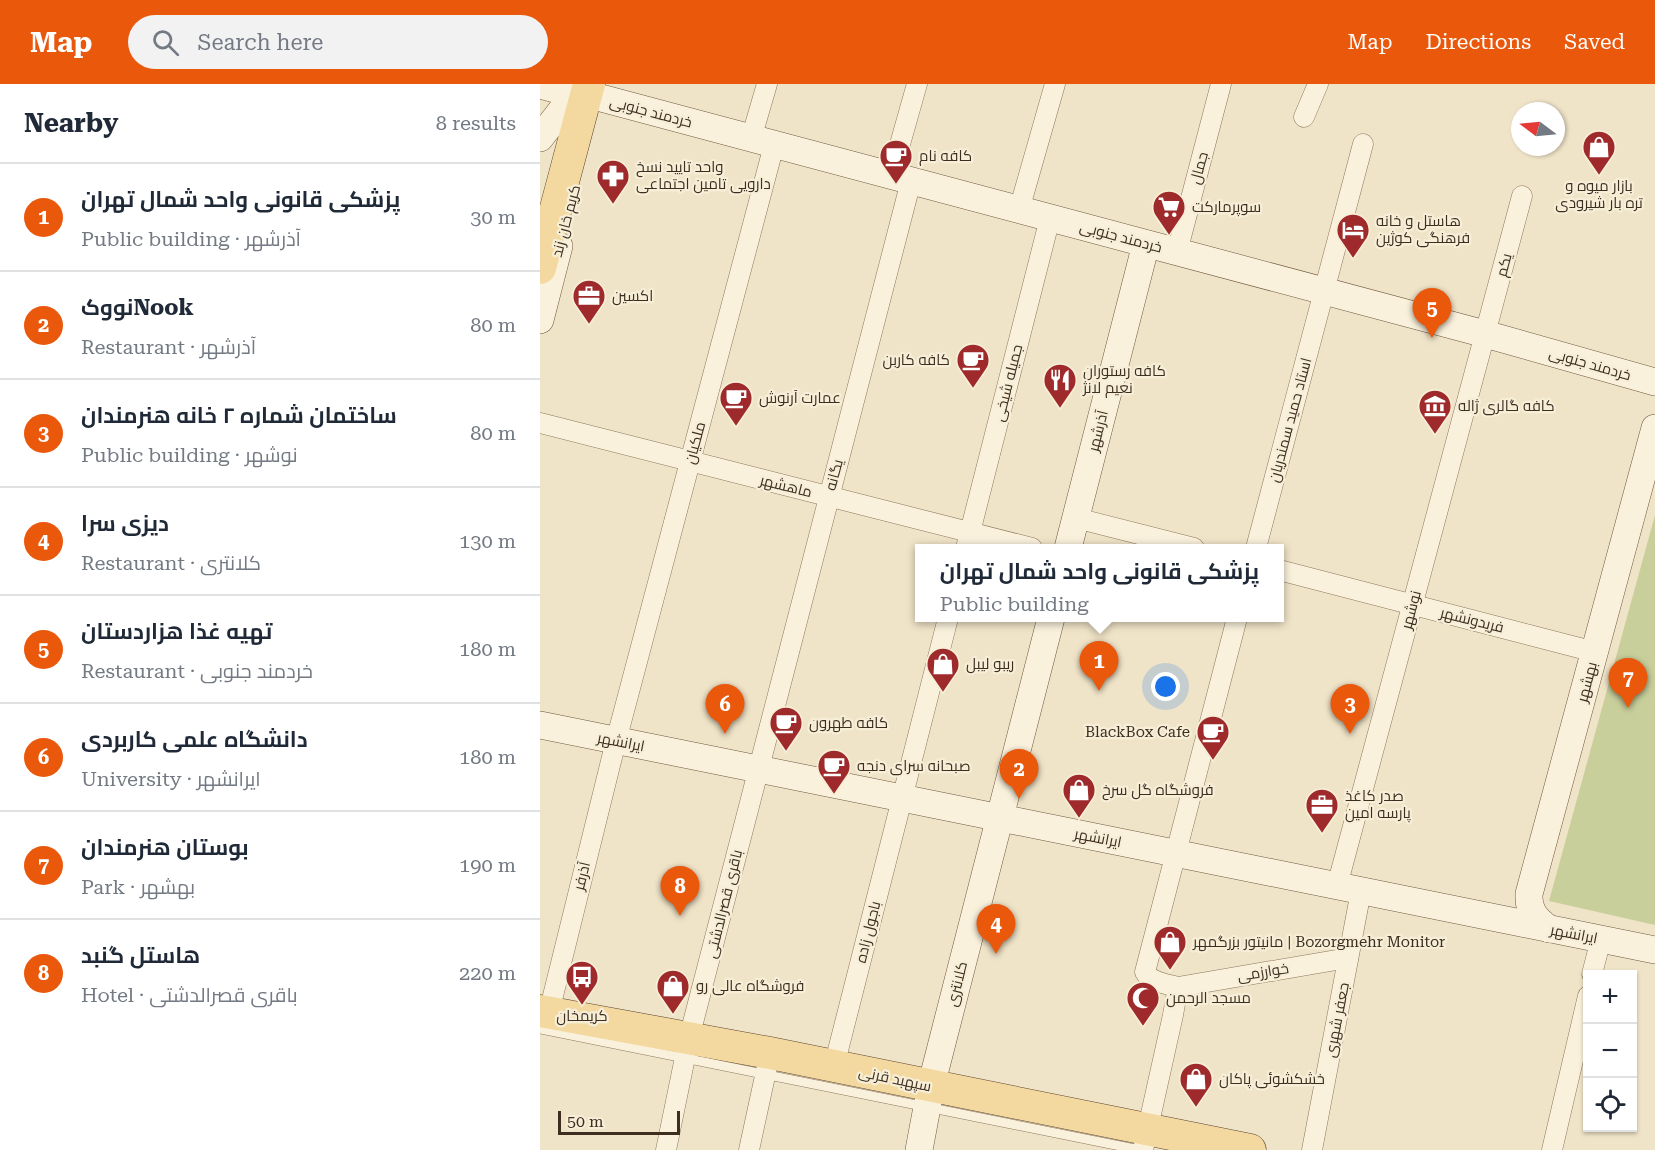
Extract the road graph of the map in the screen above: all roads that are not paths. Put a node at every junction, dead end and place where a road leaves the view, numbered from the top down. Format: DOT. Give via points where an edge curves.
graph roads {
  1 [pos="767,84"];
  2 [pos="917,84"];
  3 [pos="1055,84"];
  4 [pos="1221,84"];
  5 [pos="1318,84"];
  6 [pos="570,96"];
  7 [pos="1304,117"];
  8 [pos="540,138"];
  9 [pos="763,142"];
  10 [pos="1364,144"];
  11 [pos="901,178"];
  12 [pos="540,191"];
  13 [pos="1522,196"];
  14 [pos="1019,210"];
  15 [pos="1050,218"];
  16 [pos="1146,244"];
  17 [pos="1177,252"];
  18 [pos="540,268"];
  19 [pos="1324,291"];
  20 [pos="540,320"];
  21 [pos="1485,334"];
  22 [pos="1655,382"];
  23 [pos="540,423"];
  24 [pos="1655,428"];
  25 [pos="690,461"];
  26 [pos="829,497"];
  27 [pos="1076,518"];
  28 [pos="968,541"];
  29 [pos="992,544"];
  30 [pos="1069,544"];
  31 [pos="1175,544"];
  32 [pos="1257,544"];
  33 [pos="1284,571"];
  34 [pos="1413,605"];
  35 [pos="947,622"];
  36 [pos="1050,622"];
  37 [pos="1236,622"];
  38 [pos="1595,652"];
  39 [pos="540,725"];
  40 [pos="616,741"];
  41 [pos="759,769"];
  42 [pos="903,798"];
  43 [pos="1000,818"];
  44 [pos="1175,853"];
  45 [pos="1349,889"];
  46 [pos="1549,929"];
  47 [pos="1600,939"];
  48 [pos="1655,950"];
  49 [pos="1348,958"];
  50 [pos="1593,970"];
  51 [pos="1178,987"];
  52 [pos="1583,1014"];
  53 [pos="543,1017"];
  54 [pos="687,1048"];
  55 [pos="767,1064"];
  56 [pos="834,1066"];
  57 [pos="930,1097"];
  58 [pos="1144,1143"];
  59 [pos="666,1150"];
  60 [pos="749,1150"];
  61 [pos="919,1150"];
  62 [pos="1250,1150"];
  63 [pos="1312,1150"];
  64 [pos="1552,1150"];
  1 -- 9 [label="street, ملکیان"];
  2 -- 11 [label="street, یگانه"];
  3 -- 14 [label="street"];
  4 -- 17 [label="street, جمال"];
  5 -- 7 [label="street"];
  6 -- 8 [label="street"];
  6 -- 9 [label="street, خردمند جنوبی"];
  6 -- 12 [label="main road"];
  6 -- 18 [label="main road, کریم خان زند"];
  6 -- 20 [label="street, کریم خان زند" via="585,150"];
  9 -- 11 [label="street, خردمند جنوبی"];
  9 -- 25 [label="street, ملکیان"];
  10 -- 19 [label="street, استاد حمید سمندریان"];
  11 -- 14 [label="street, خردمند جنوبی"];
  11 -- 26 [label="street, یگانه"];
  13 -- 21 [label="street, یکم"];
  14 -- 15 [label="street, خردمند جنوبی"];
  15 -- 16 [label="street, خردمند جنوبی"];
  15 -- 28 [label="street, جمیله شیخی"];
  16 -- 17 [label="street, خردمند جنوبی"];
  16 -- 27 [label="street, آذرشهر"];
  17 -- 19 [label="street, خردمند جنوبی"];
  19 -- 21 [label="street, خردمند جنوبی"];
  19 -- 32 [label="street, استاد حمید سمندریان"];
  21 -- 22 [label="street, خردمند جنوبی"];
  21 -- 34 [label="street, نوشهر"];
  23 -- 25 [label="street, ماهشهر"];
  24 -- 38 [label="street, بهشهر"];
  25 -- 26 [label="street, ماهشهر"];
  25 -- 40 [label="street, ملکیان"];
  26 -- 28 [label="street, ماهشهر"];
  26 -- 41 [label="street, یگانه"];
  27 -- 30 [label="street, آذرشهر"];
  27 -- 31 [label="street"];
  28 -- 29 [label="street, ماهشهر"];
  33 -- 34 [label="street, فریدونشهر"];
  34 -- 38 [label="street, فریدونشهر"];
  34 -- 45 [label="street, نوشهر"];
  35 -- 42 [label="street"];
  36 -- 43 [label="street"];
  37 -- 44 [label="street"];
  38 -- 46 [label="street, بهشهر" via="1529,894 1532,912"];
  39 -- 40 [label="street, ایرانشهر"];
  40 -- 41 [label="street, ایرانشهر"];
  40 -- 53 [label="street, آذرفر"];
  41 -- 42 [label="street, ایرانشهر"];
  41 -- 54 [label="street, باقری قصرالدشتی"];
  42 -- 43 [label="street, ایرانشهر"];
  42 -- 56 [label="street, باجول زاده"];
  43 -- 44 [label="street, ایرانشهر"];
  43 -- 57 [label="street, کلانتری"];
  44 -- 45 [label="street, ایرانشهر"];
  44 -- 51 [label="street" via="1145,972 1153,980"];
  45 -- 46 [label="street, ایرانشهر"];
  45 -- 49 [label="street, جعفر شهری"];
  46 -- 47 [label="street, ایرانشهر"];
  47 -- 48 [label="street, ایرانشهر"];
  47 -- 50 [label="street"];
  49 -- 51 [label="street, خوارزمی"];
  49 -- 63 [label="street, جعفر شهری"];
  51 -- 58 [label="street"];
  52 -- 64 [label="street"];
  53 -- 54 [label="main road, سپهبد قرنی"];
  54 -- 55 [label="main road, سپهبد قرنی"];
  54 -- 59 [label="street, باقری قصرالدشتی"];
  55 -- 56 [label="main road, سپهبد قرنی"];
  55 -- 57 [label="lane"];
  55 -- 60 [label="street"];
  56 -- 57 [label="main road, سپهبد قرنی"];
  57 -- 58 [label="main road, سپهبد قرنی"];
  57 -- 61 [label="street, کلانتری"];
  58 -- 62 [label="main road, سپهبد قرنی"];
}
